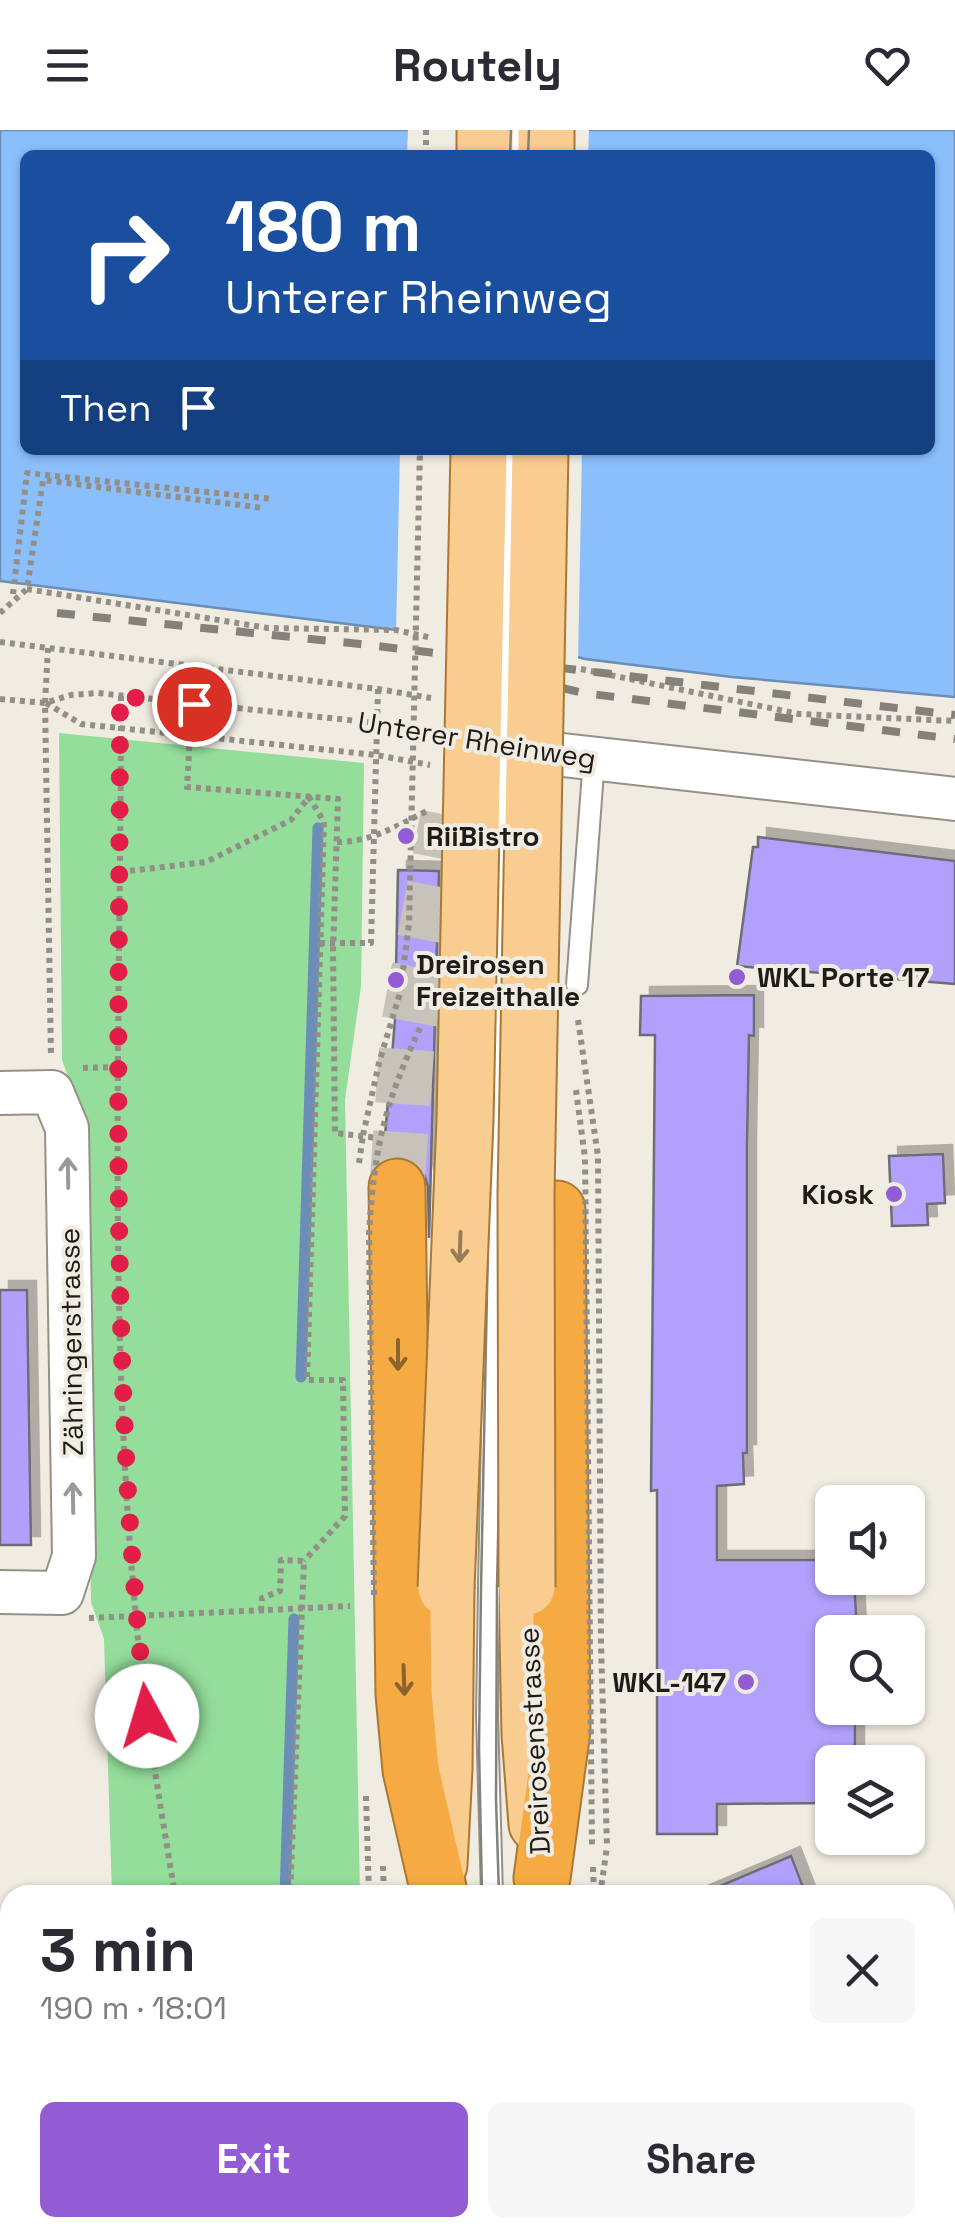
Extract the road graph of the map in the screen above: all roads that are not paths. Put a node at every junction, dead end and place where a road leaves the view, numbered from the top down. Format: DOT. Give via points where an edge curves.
graph roads {
  1 [pos="479,455"];
  2 [pos="511,455"];
  3 [pos="540,455"];
  4 [pos="545,753"];
  5 [pos="594,759"];
  6 [pos="955,800"];
  7 [pos="520,980"];
  8 [pos="576,994"];
  9 [pos="0,1093"];
  10 [pos="388,1163"];
  11 [pos="557,1209"];
  12 [pos="487,1588"];
  13 [pos="0,1592"];
  14 [pos="406,1885"];
  15 [pos="408,1885"];
  16 [pos="525,1885"];
  17 [pos="526,1885"];
  1 -- 12 [label="main road, one-way, bridge" via="465,1120"];
  2 -- 12 [label="lane, bridge"];
  3 -- 12 [label="main road, bridge" via="526,1194"];
  4 -- 5 [label="street, Unterer Rheinweg"];
  4 -- 7 [label="lane"];
  5 -- 6 [label="street, Unterer Rheinweg"];
  5 -- 8 [label="lane"];
  13 -- 9 [label="street, Zähringerstrasse, one-way" via="62,1593 74,1556 68,1128 52,1092"];
  10 -- 14 [label="highway, one-way" via="411,1770"];
  11 -- 17 [label="highway" via="562,1730"];
  12 -- 15 [label="main road"];
  12 -- 16 [label="main road, Dreirosenstrasse" via="530,1734"];
}
